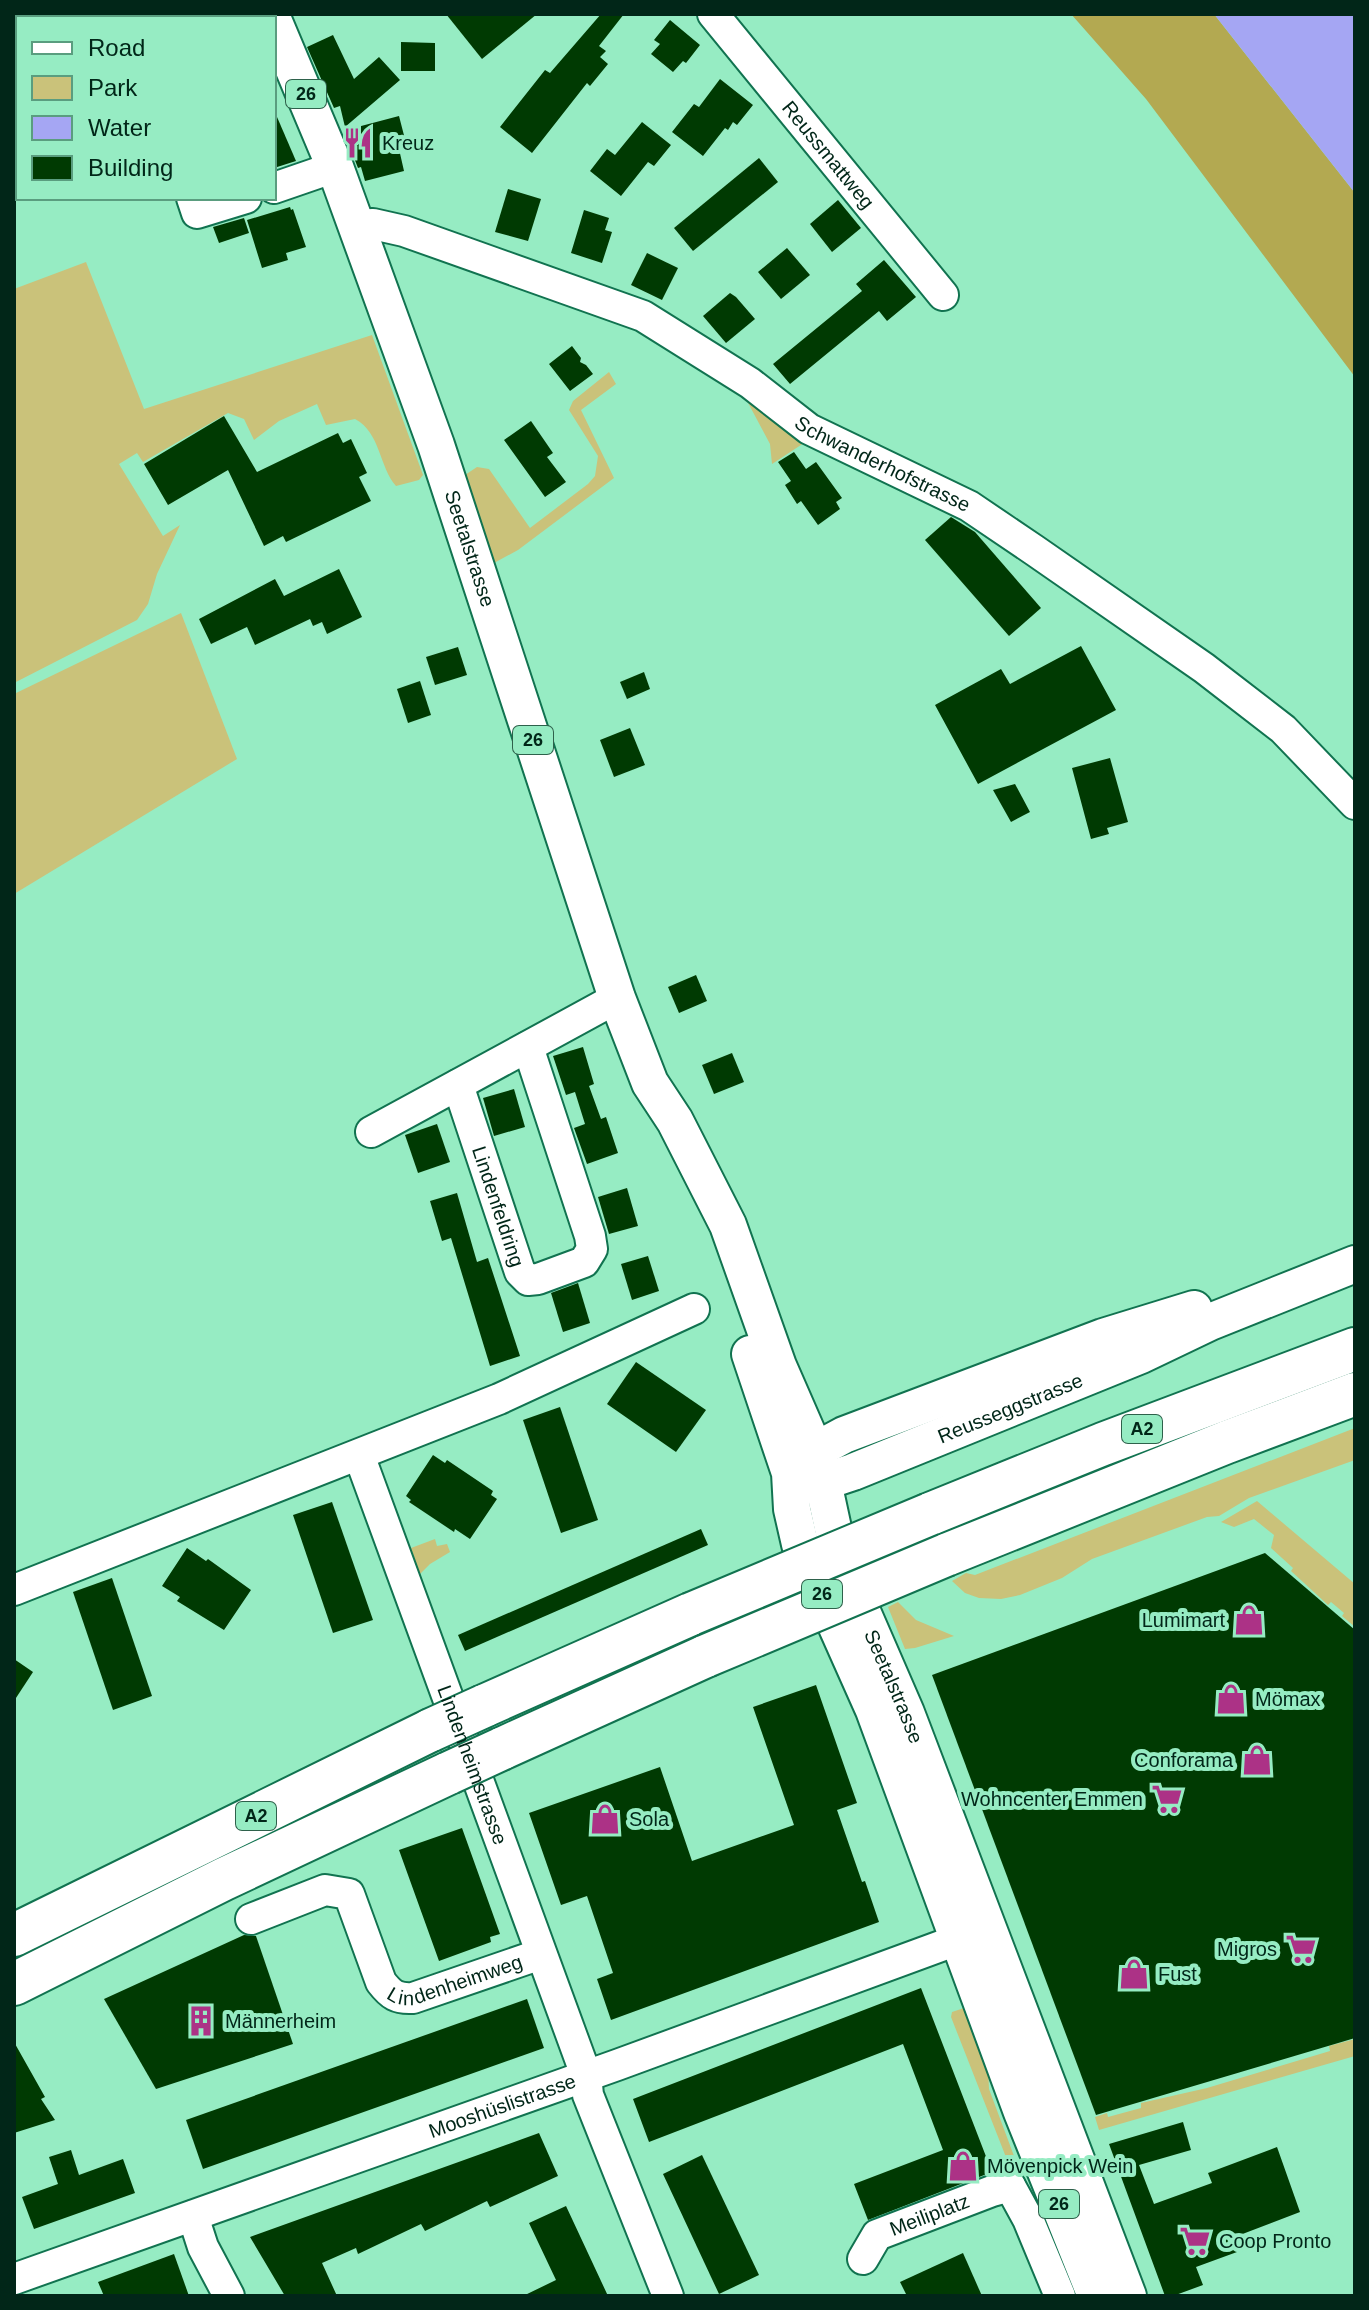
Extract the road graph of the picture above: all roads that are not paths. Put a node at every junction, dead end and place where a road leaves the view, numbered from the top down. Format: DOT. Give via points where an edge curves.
graph roads {
  1 [pos="713,14"];
  2 [pos="276,27"];
  3 [pos="335,167"];
  4 [pos="276,187"];
  5 [pos="193,200"];
  6 [pos="239,200"];
  7 [pos="357,225"];
  8 [pos="943,295"];
  9 [pos="1355,804"];
  10 [pos="617,998"];
  11 [pos="528,1047"];
  12 [pos="650,1083"];
  13 [pos="458,1085"];
  14 [pos="371,1132"];
  15 [pos="1355,1251"];
  16 [pos="1355,1264"];
  17 [pos="694,1309"];
  18 [pos="1355,1349"];
  19 [pos="1355,1394"];
  20 [pos="795,1405"];
  21 [pos="911,1409"];
  22 [pos="359,1455"];
  23 [pos="809,1469"];
  24 [pos="14,1590"];
  25 [pos="251,1919"];
  26 [pos="973,1934"];
  27 [pos="14,1935"];
  28 [pos="541,1954"];
  29 [pos="14,1984"];
  30 [pos="586,2075"];
  31 [pos="1022,2112"];
  32 [pos="1010,2186"];
  33 [pos="193,2216"];
  34 [pos="863,2259"];
  35 [pos="14,2279"];
  36 [pos="229,2296"];
  37 [pos="668,2296"];
  38 [pos="1060,2296"];
  39 [pos="1096,2296"];
  40 [pos="1128,2296"];
  1 -- 8 [label="street, Reussmattweg"];
  2 -- 3 [label="main road, Seetalstrasse / 26"];
  3 -- 4 [label="street"];
  3 -- 7 [label="main road, Seetalstrasse / 26"];
  5 -- 6 [label="street" via="197,213"];
  7 -- 9 [label="street, Schwanderhofstrasse" via="404,231 643,316 683,339 809,429 969,506 1040,554 1283,729"];
  7 -- 10 [label="main road, Seetalstrasse / 26" via="448,479"];
  10 -- 11 [label="street"];
  10 -- 12 [label="main road, Seetalstrasse / 26"];
  11 -- 13 [label="street"];
  11 -- 13 [label="street, Lindenfeldring" via="590,1236 592,1249 584,1262 538,1279 528,1280 520,1272"];
  12 -- 20 [label="main road, Seetalstrasse / 26" via="728,1225"];
  12 -- 23 [label="main road, Seetalstrasse / 26" via="658,1128"];
  13 -- 14 [label="street"];
  15 -- 21 [label="main road, Reusseggstrasse"];
  16 -- 23 [label="main road, Reusseggstrasse" via="853,1472"];
  17 -- 22 [label="street" via="499,1399"];
  18 -- 27 [label="highway, A2, bridge" via="1118,1438 691,1614 431,1730"];
  19 -- 29 [label="highway, A2, bridge" via="706,1656 224,1879"];
  20 -- 21 [label="main road, Reusseggstrasse" via="830,1415"];
  20 -- 23 [label="main road, Seetalstrasse / 26"];
  21 -- 23 [label="main road, Reusseggstrasse" via="844,1435"];
  22 -- 24 [label="street"];
  22 -- 28 [label="street, Lindenheimstrasse"];
  23 -- 26 [label="main road, Seetalstrasse / 26" via="792,1509 800,1544"];
  25 -- 28 [label="street, Lindenheimweg" via="325,1890 349,1894 381,1982 400,1999"];
  26 -- 30 [label="street, Mooshüslistrasse"];
  26 -- 31 [label="main road, Seetalstrasse / 26"];
  26 -- 40 [label="main road, Seetalstrasse / 26"];
  28 -- 30 [label="street, Lindenheimstrasse"];
  30 -- 33 [label="street, Mooshüslistrasse"];
  30 -- 37 [label="street, Lindenheimstrasse" via="588,2095"];
  31 -- 32 [label="street" via="1024,2166"];
  31 -- 39 [label="main road, Seetalstrasse / 26"];
  32 -- 34 [label="street, Meiliplatz" via="877,2235"];
  32 -- 38 [label="street"];
  33 -- 35 [label="street, Mooshüslistrasse"];
  33 -- 36 [label="street"];
}
